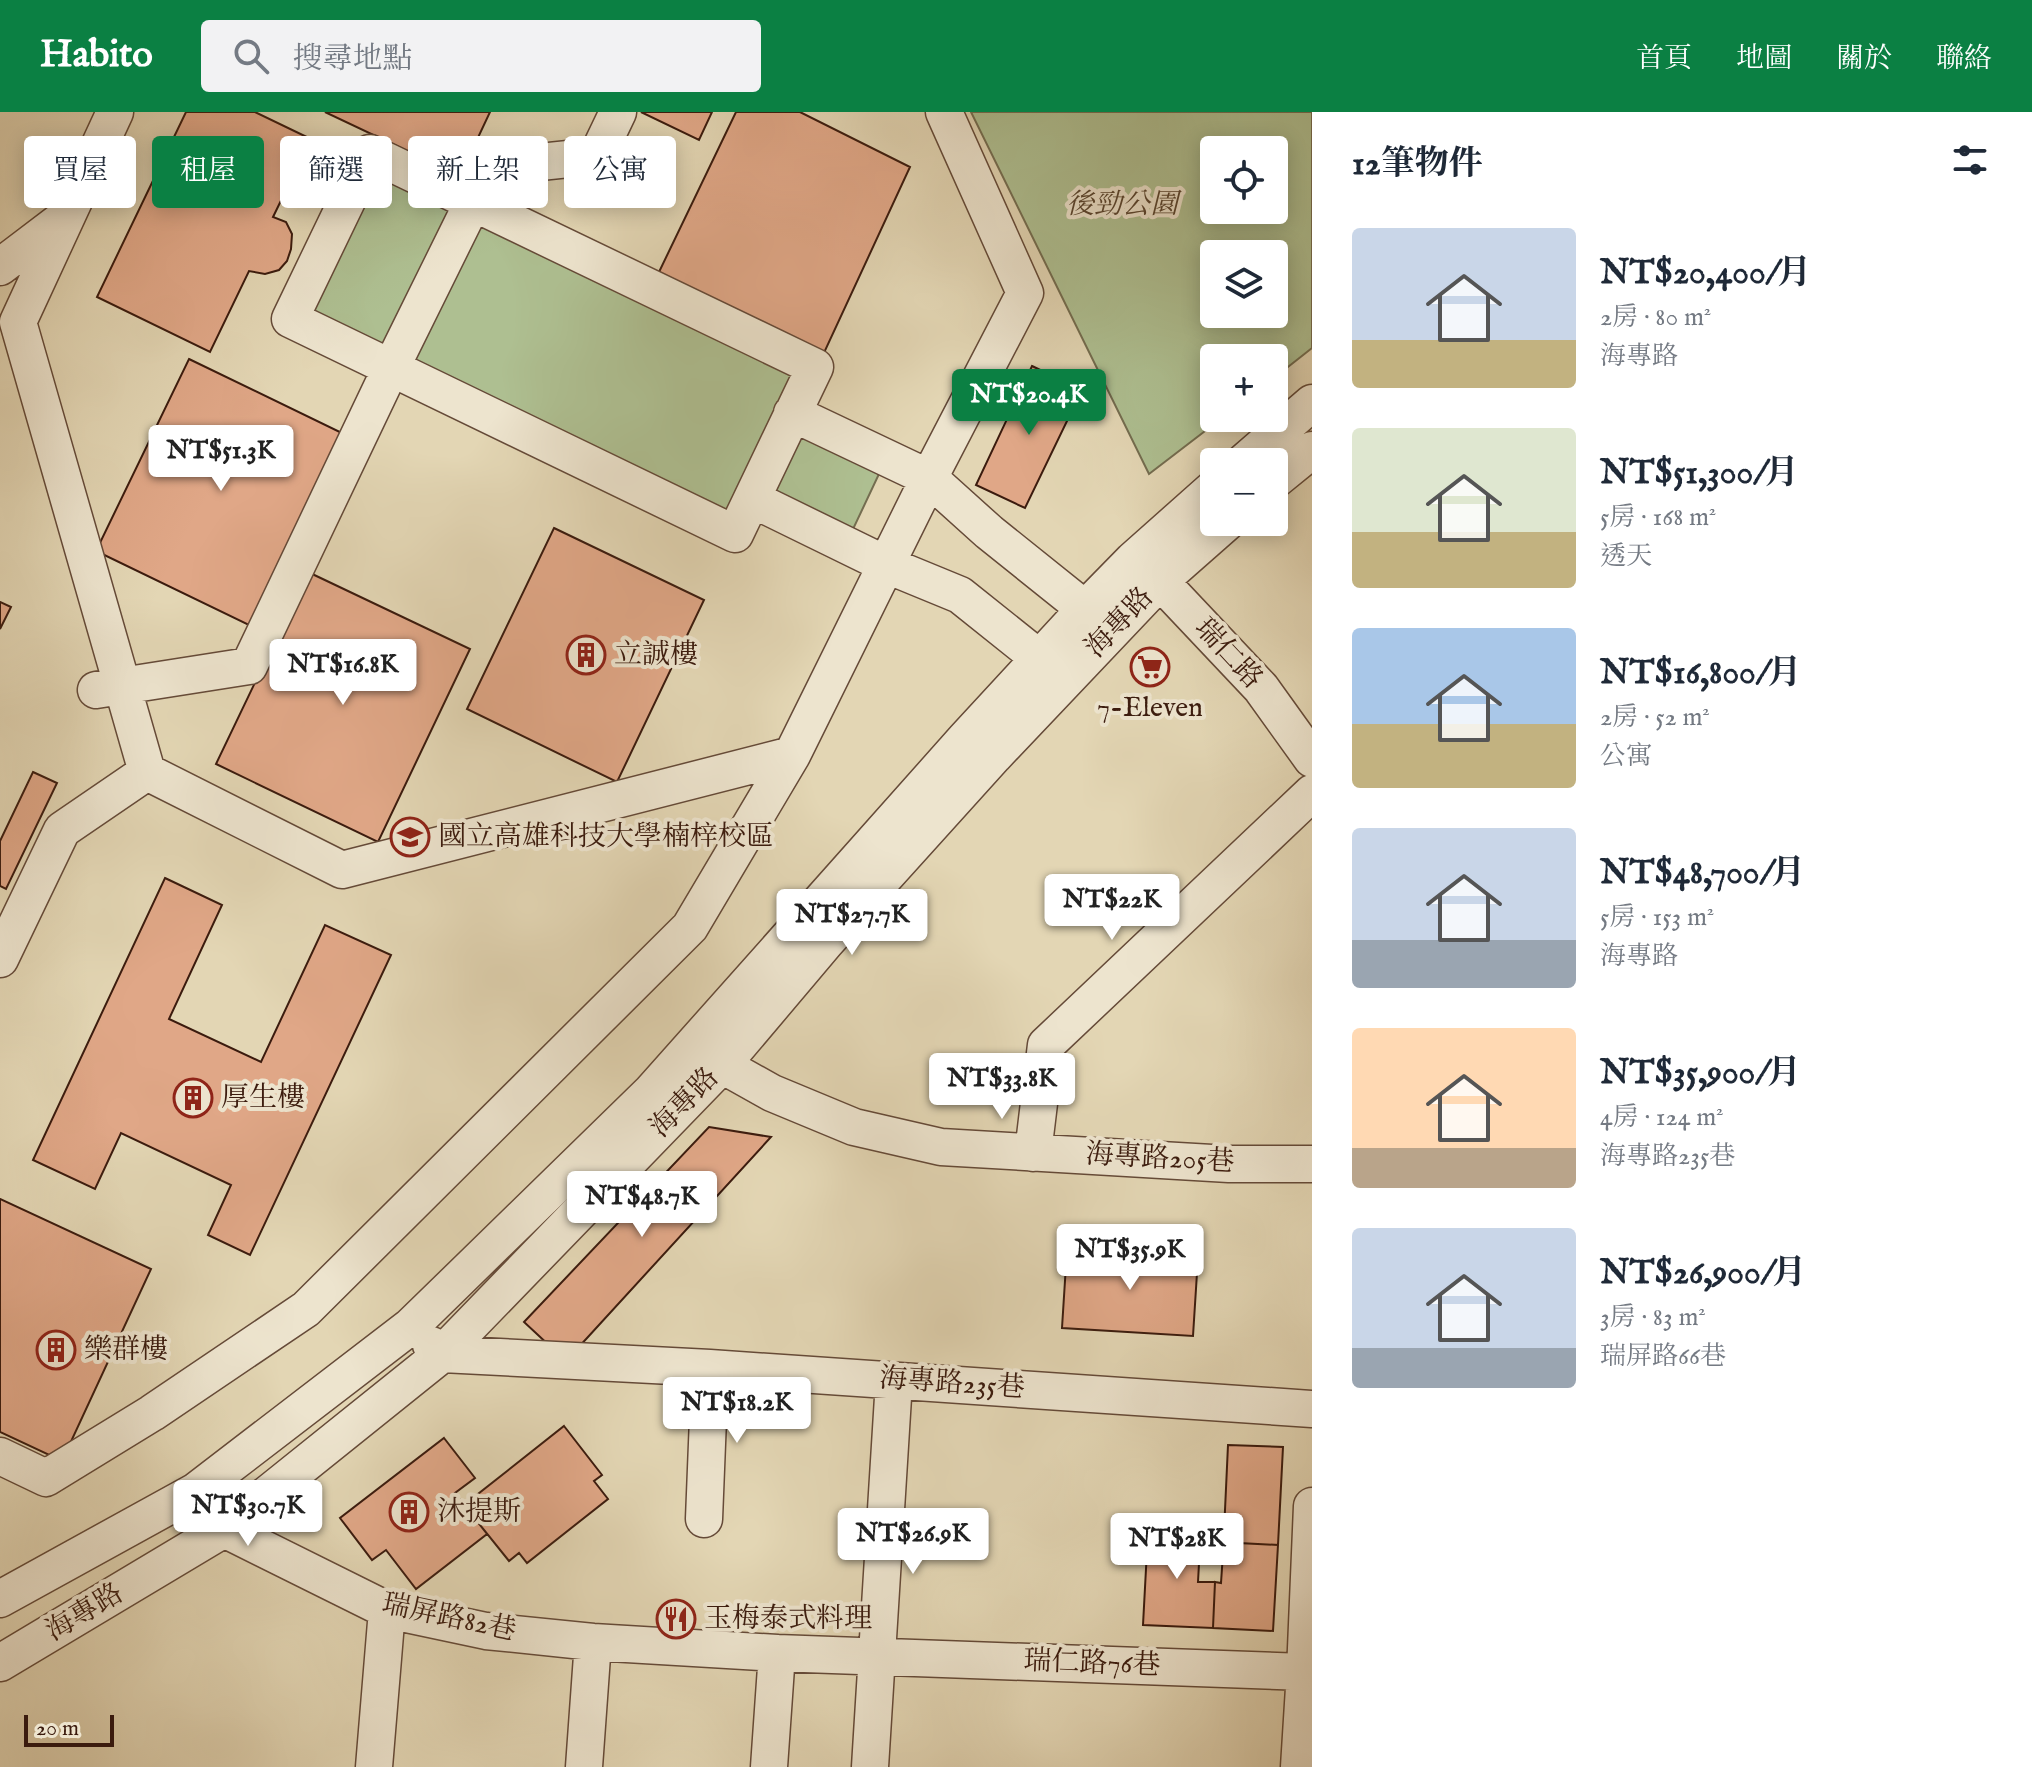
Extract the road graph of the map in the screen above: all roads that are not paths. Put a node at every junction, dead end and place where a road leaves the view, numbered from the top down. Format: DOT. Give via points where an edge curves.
graph roads {
  1 [pos="115,112"];
  2 [pos="618,112"];
  3 [pos="944,112"];
  4 [pos="548,161"];
  5 [pos="408,171"];
  6 [pos="470,208"];
  7 [pos="485,208"];
  8 [pos="68,216"];
  9 [pos="0,267"];
  10 [pos="9,317"];
  11 [pos="391,368"];
  12 [pos="1312,403"];
  13 [pos="792,413"];
  14 [pos="1260,448"];
  15 [pos="1312,450"];
  16 [pos="1288,470"];
  17 [pos="929,478"];
  18 [pos="752,499"];
  19 [pos="1200,505"];
  20 [pos="1204,536"];
  21 [pos="887,565"];
  22 [pos="1147,570"];
  23 [pos="1085,609"];
  24 [pos="1040,659"];
  25 [pos="109,687"];
  26 [pos="792,755"];
  27 [pos="1312,759"];
  28 [pos="147,772"];
  29 [pos="1312,793"];
  30 [pos="0,959"];
  31 [pos="708,1055"];
  32 [pos="1033,1153"];
  33 [pos="1312,1164"];
  34 [pos="411,1326"];
  35 [pos="442,1354"];
  36 [pos="710,1368"];
  37 [pos="894,1381"];
  38 [pos="1312,1409"];
  39 [pos="0,1456"];
  40 [pos="196,1491"];
  41 [pos="1312,1506"];
  42 [pos="704,1519"];
  43 [pos="224,1529"];
  44 [pos="0,1599"];
  45 [pos="387,1610"];
  46 [pos="593,1642"];
  47 [pos="777,1653"];
  48 [pos="878,1657"];
  49 [pos="0,1663"];
  50 [pos="1305,1672"];
  51 [pos="1307,1708"];
  52 [pos="374,1767"];
  53 [pos="584,1767"];
  54 [pos="769,1767"];
  55 [pos="870,1767"];
  56 [pos="1299,1767"];
  1 -- 8 [label="street"];
  2 -- 4 [label="street" via="597,156"];
  3 -- 17 [label="street" via="1025,293"];
  5 -- 11 [label="street" via="370,153 290,319"];
  6 -- 11 [label="street"];
  7 -- 13 [label="street" via="815,367"];
  8 -- 9 [label="street"];
  8 -- 10 [label="street"];
  10 -- 25 [label="street"];
  11 -- 18 [label="street" via="735,534"];
  11 -- 25 [label="street" via="249,666"];
  12 -- 14 [label="street"];
  13 -- 17 [label="street"];
  13 -- 18 [label="street"];
  15 -- 16 [label="street"];
  17 -- 21 [label="street"];
  17 -- 23 [label="street"];
  18 -- 21 [label="street"];
  19 -- 22 [label="street, 海專路"];
  20 -- 22 [label="street, 海專路"];
  21 -- 24 [label="street" via="960,595"];
  21 -- 26 [label="street"];
  22 -- 23 [label="street, 海專路"];
  22 -- 27 [label="street, 瑞仁路" via="1261,688"];
  22 -- 31 [label="street, 海專路" via="994,756 826,942"];
  23 -- 24 [label="street, 海專路"];
  24 -- 31 [label="street, 海專路" via="955,750"];
  25 -- 28 [label="street"];
  26 -- 28 [label="street" via="342,870"];
  26 -- 39 [label="street" via="690,927 306,1309 46,1478"];
  28 -- 30 [label="street" via="62,830"];
  29 -- 32 [label="street" via="1046,1045"];
  31 -- 32 [label="street, 海專路205巷" via="772,1093 854,1127 941,1147"];
  31 -- 34 [label="street, 海專路" via="651,1092"];
  31 -- 35 [label="street, 海專路"];
  32 -- 33 [label="street, 海專路205巷"];
  34 -- 35 [label="street"];
  34 -- 40 [label="street, 海專路"];
  35 -- 36 [label="street, 海專路235巷"];
  35 -- 43 [label="street, 海專路"];
  36 -- 37 [label="street, 海專路235巷"];
  36 -- 42 [label="street"];
  37 -- 38 [label="street, 海專路235巷"];
  37 -- 48 [label="street"];
  40 -- 43 [label="street, 瑞屏路82巷"];
  40 -- 44 [label="street, 海專路"];
  41 -- 50 [label="street"];
  43 -- 45 [label="street, 瑞屏路82巷"];
  43 -- 49 [label="street, 海專路"];
  45 -- 46 [label="street, 瑞屏路82巷" via="486,1631"];
  45 -- 52 [label="street"];
  46 -- 47 [label="street, 瑞屏路82巷"];
  46 -- 53 [label="street"];
  47 -- 48 [label="street, 瑞屏路82巷"];
  47 -- 54 [label="street"];
  48 -- 50 [label="street, 瑞仁路76巷"];
  48 -- 55 [label="street"];
  50 -- 51 [label="street"];
  51 -- 56 [label="street"];
}
